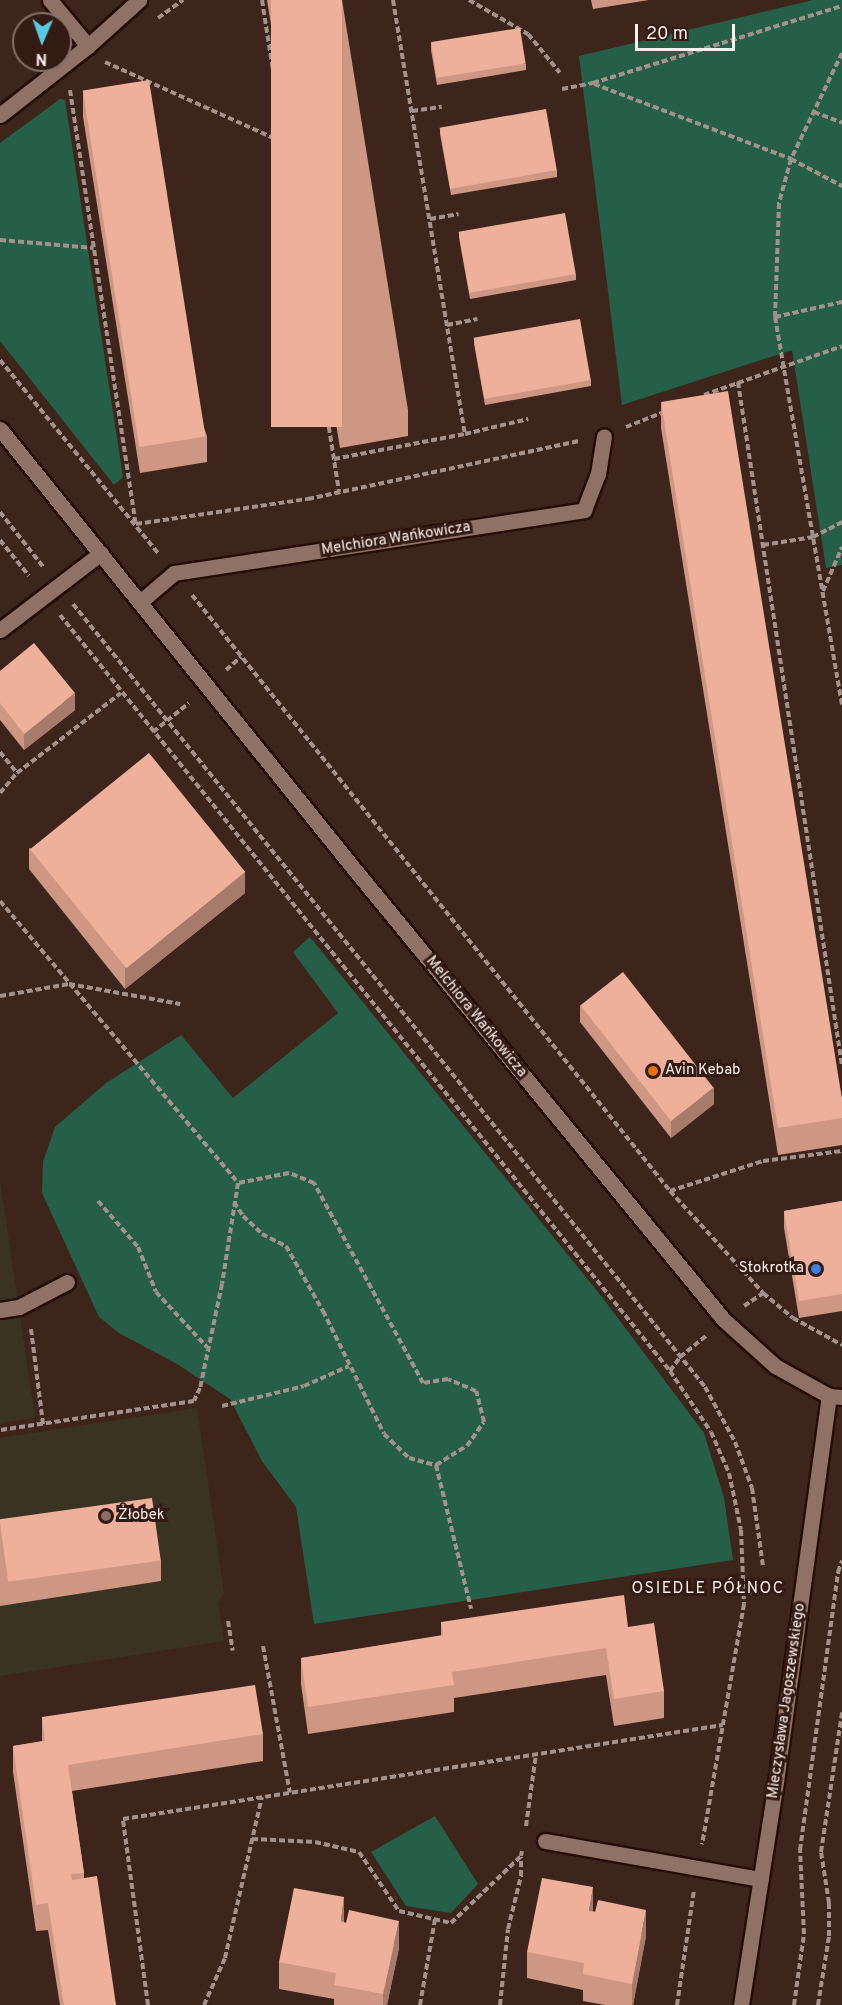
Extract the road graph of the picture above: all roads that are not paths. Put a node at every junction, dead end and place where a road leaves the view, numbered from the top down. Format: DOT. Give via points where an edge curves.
graph roads {
  1 [pos="50,0"];
  2 [pos="140,0"];
  3 [pos="88,46"];
  4 [pos="2,111"];
  5 [pos="0,429"];
  6 [pos="604,436"];
  7 [pos="101,553"];
  8 [pos="140,602"];
  9 [pos="0,630"];
  10 [pos="67,1282"];
  11 [pos="0,1310"];
  12 [pos="836,1396"];
  13 [pos="545,1841"];
  14 [pos="761,1879"];
  15 [pos="741,2005"];
  1 -- 3 [label="street"];
  2 -- 3 [label="street"];
  3 -- 4 [label="street"];
  5 -- 7 [label="street, Melchiora Wańkowicza"];
  6 -- 8 [label="street, Melchiora Wańkowicza" via="598,474 585,510 174,573"];
  7 -- 8 [label="street, Melchiora Wańkowicza"];
  7 -- 9 [label="street"];
  8 -- 12 [label="street, Melchiora Wańkowicza" via="724,1320 775,1366"];
  10 -- 11 [label="street" via="28,1302"];
  12 -- 14 [label="street, Mieczysława Jagoszewskiego"];
  13 -- 14 [label="street"];
  14 -- 15 [label="street, Mieczysława Jagoszewskiego"];
}
